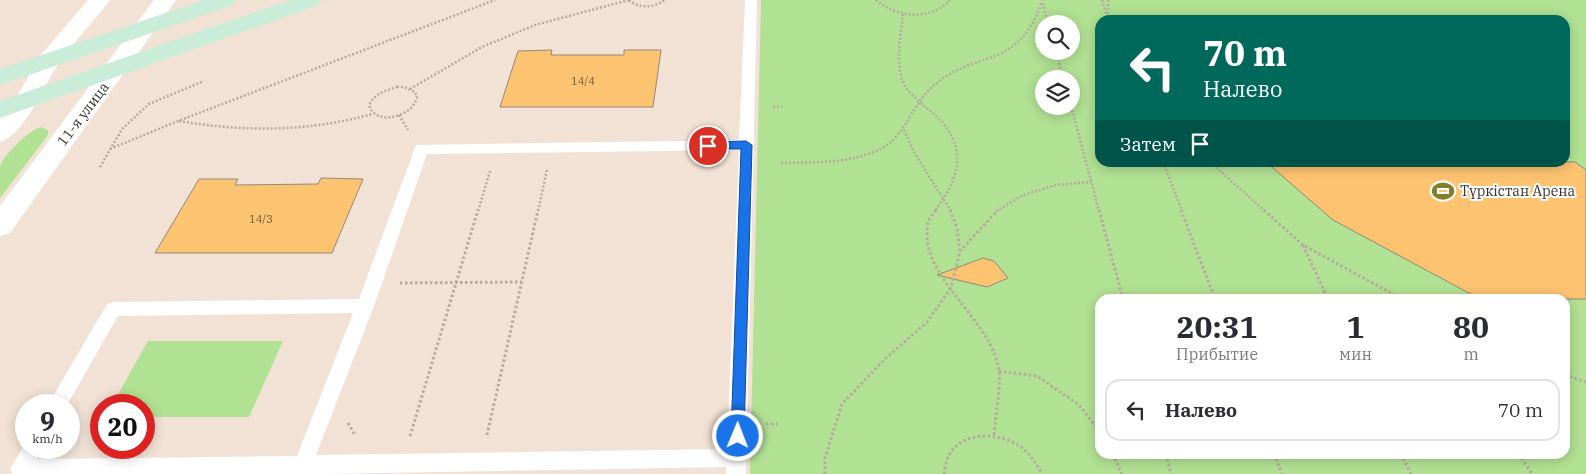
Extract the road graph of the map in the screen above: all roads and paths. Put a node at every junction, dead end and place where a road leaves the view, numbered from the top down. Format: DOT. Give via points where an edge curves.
graph roads {
  1 [pos="99,0"];
  2 [pos="165,0"];
  3 [pos="224,0"];
  4 [pos="311,0"];
  5 [pos="495,0"];
  6 [pos="629,0"];
  7 [pos="665,0"];
  8 [pos="751,0"];
  9 [pos="876,0"];
  10 [pos="950,0"];
  11 [pos="1102,0"];
  12 [pos="1108,0"];
  13 [pos="1042,1"];
  14 [pos="903,14"];
  15 [pos="1046,15"];
  16 [pos="1106,15"];
  17 [pos="1108,15"];
  18 [pos="145,27"];
  19 [pos="49,60"];
  20 [pos="116,69"];
  21 [pos="0,77"];
  22 [pos="204,81"];
  23 [pos="410,89"];
  24 [pos="920,100"];
  25 [pos="26,101"];
  26 [pos="0,110"];
  27 [pos="372,114"];
  28 [pos="1073,115"];
  29 [pos="178,121"];
  30 [pos="904,130"];
  31 [pos="0,133"];
  32 [pos="746,145"];
  33 [pos="552,148"];
  34 [pos="110,150"];
  35 [pos="781,163"];
  36 [pos="492,164"];
  37 [pos="100,167"];
  38 [pos="1165,167"];
  39 [pos="1216,167"];
  40 [pos="1091,182"];
  41 [pos="944,198"];
  42 [pos="0,226"];
  43 [pos="1303,245"];
  44 [pos="960,251"];
  45 [pos="456,282"];
  46 [pos="522,282"];
  47 [pos="399,283"];
  48 [pos="951,288"];
  49 [pos="1122,294"];
  50 [pos="1213,294"];
  51 [pos="1326,294"];
  52 [pos="1393,294"];
  53 [pos="365,306"];
  54 [pos="999,371"];
  55 [pos="1570,377"];
  56 [pos="1586,382"];
  57 [pos="63,394"];
  58 [pos="346,418"];
  59 [pos="1095,426"];
  60 [pos="363,436"];
  61 [pos="994,436"];
  62 [pos="418,438"];
  63 [pos="479,438"];
  64 [pos="486,438"];
  65 [pos="492,438"];
  66 [pos="26,459"];
  67 [pos="1115,459"];
  68 [pos="1167,459"];
  69 [pos="1276,459"];
  70 [pos="1404,459"];
  71 [pos="1522,459"];
  72 [pos="303,465"];
  73 [pos="736,466"];
  74 [pos="825,474"];
  75 [pos="944,474"];
  76 [pos="1042,474"];
  77 [pos="1122,474"];
  78 [pos="1171,474"];
  79 [pos="1282,474"];
  80 [pos="1411,474"];
  81 [pos="1532,474"];
  1 -- 19 [label="street"];
  2 -- 18 [label="street, 11-я улица"];
  3 -- 18 [label="main road"];
  4 -- 20 [label="main road"];
  5 -- 29 [label="path"];
  6 -- 7 [label="path" via="644,7"];
  6 -- 23 [label="path" via="526,28 482,47"];
  8 -- 32 [label="lane"];
  9 -- 14 [label="path"];
  10 -- 14 [label="path" via="941,9 930,13"];
  11 -- 16 [label="path"];
  12 -- 17 [label="path"];
  13 -- 15 [label="path"];
  13 -- 24 [label="path" via="1035,22 1020,42 946,76"];
  14 -- 24 [label="path" via="899,59 902,77 907,90"];
  18 -- 19 [label="main road"];
  18 -- 20 [label="street, 11-я улица"];
  19 -- 21 [label="main road"];
  19 -- 25 [label="street"];
  20 -- 25 [label="main road"];
  20 -- 42 [label="street, 11-я улица"];
  22 -- 34 [label="path" via="149,104 122,129"];
  23 -- 27 [label="path" via="396,87 381,91 371,100 369,110"];
  23 -- 27 [label="path" via="415,92 416,102 406,112 392,118"];
  24 -- 30 [label="path"];
  24 -- 41 [label="path" via="946,127 956,147 957,173"];
  25 -- 26 [label="main road"];
  25 -- 31 [label="street"];
  27 -- 29 [label="path" via="312,128 204,126"];
  28 -- 40 [label="path"];
  29 -- 34 [label="path"];
  30 -- 35 [label="path" via="884,148 847,160"];
  30 -- 41 [label="path" via="910,146"];
  32 -- 33 [label="lane"];
  32 -- 73 [label="lane"];
  33 -- 46 [label="path"];
  33 -- 53 [label="lane" via="421,149"];
  34 -- 37 [label="path"];
  36 -- 45 [label="path"];
  38 -- 50 [label="path"];
  39 -- 43 [label="path"];
  40 -- 44 [label="path" via="1056,185 1023,195 994,212"];
  40 -- 49 [label="path"];
  41 -- 44 [label="path" via="955,221"];
  41 -- 48 [label="path" via="928,221 927,244"];
  43 -- 51 [label="path"];
  43 -- 52 [label="path"];
  44 -- 48 [label="path"];
  45 -- 46 [label="path"];
  45 -- 47 [label="path"];
  45 -- 62 [label="path" via="409,439"];
  46 -- 64 [label="path"];
  48 -- 54 [label="path" via="988,339"];
  48 -- 74 [label="path" via="927,322 885,359 842,404 825,458"];
  53 -- 57 [label="lane" via="113,309"];
  53 -- 72 [label="lane"];
  54 -- 59 [label="path" via="1037,376 1079,405"];
  54 -- 61 [label="path"];
  55 -- 56 [label="path"];
  58 -- 60 [label="path" via="354,435"];
  61 -- 75 [label="path" via="978,435 963,441 952,451"];
  61 -- 76 [label="path" via="1021,446 1031,455"];
  63 -- 64 [label="path"];
  64 -- 65 [label="path"];
  66 -- 72 [label="lane" via="20,469"];
  67 -- 77 [label="path"];
  68 -- 78 [label="path"];
  69 -- 79 [label="path"];
  70 -- 80 [label="path"];
  71 -- 81 [label="path"];
  72 -- 73 [label="lane"];
}
